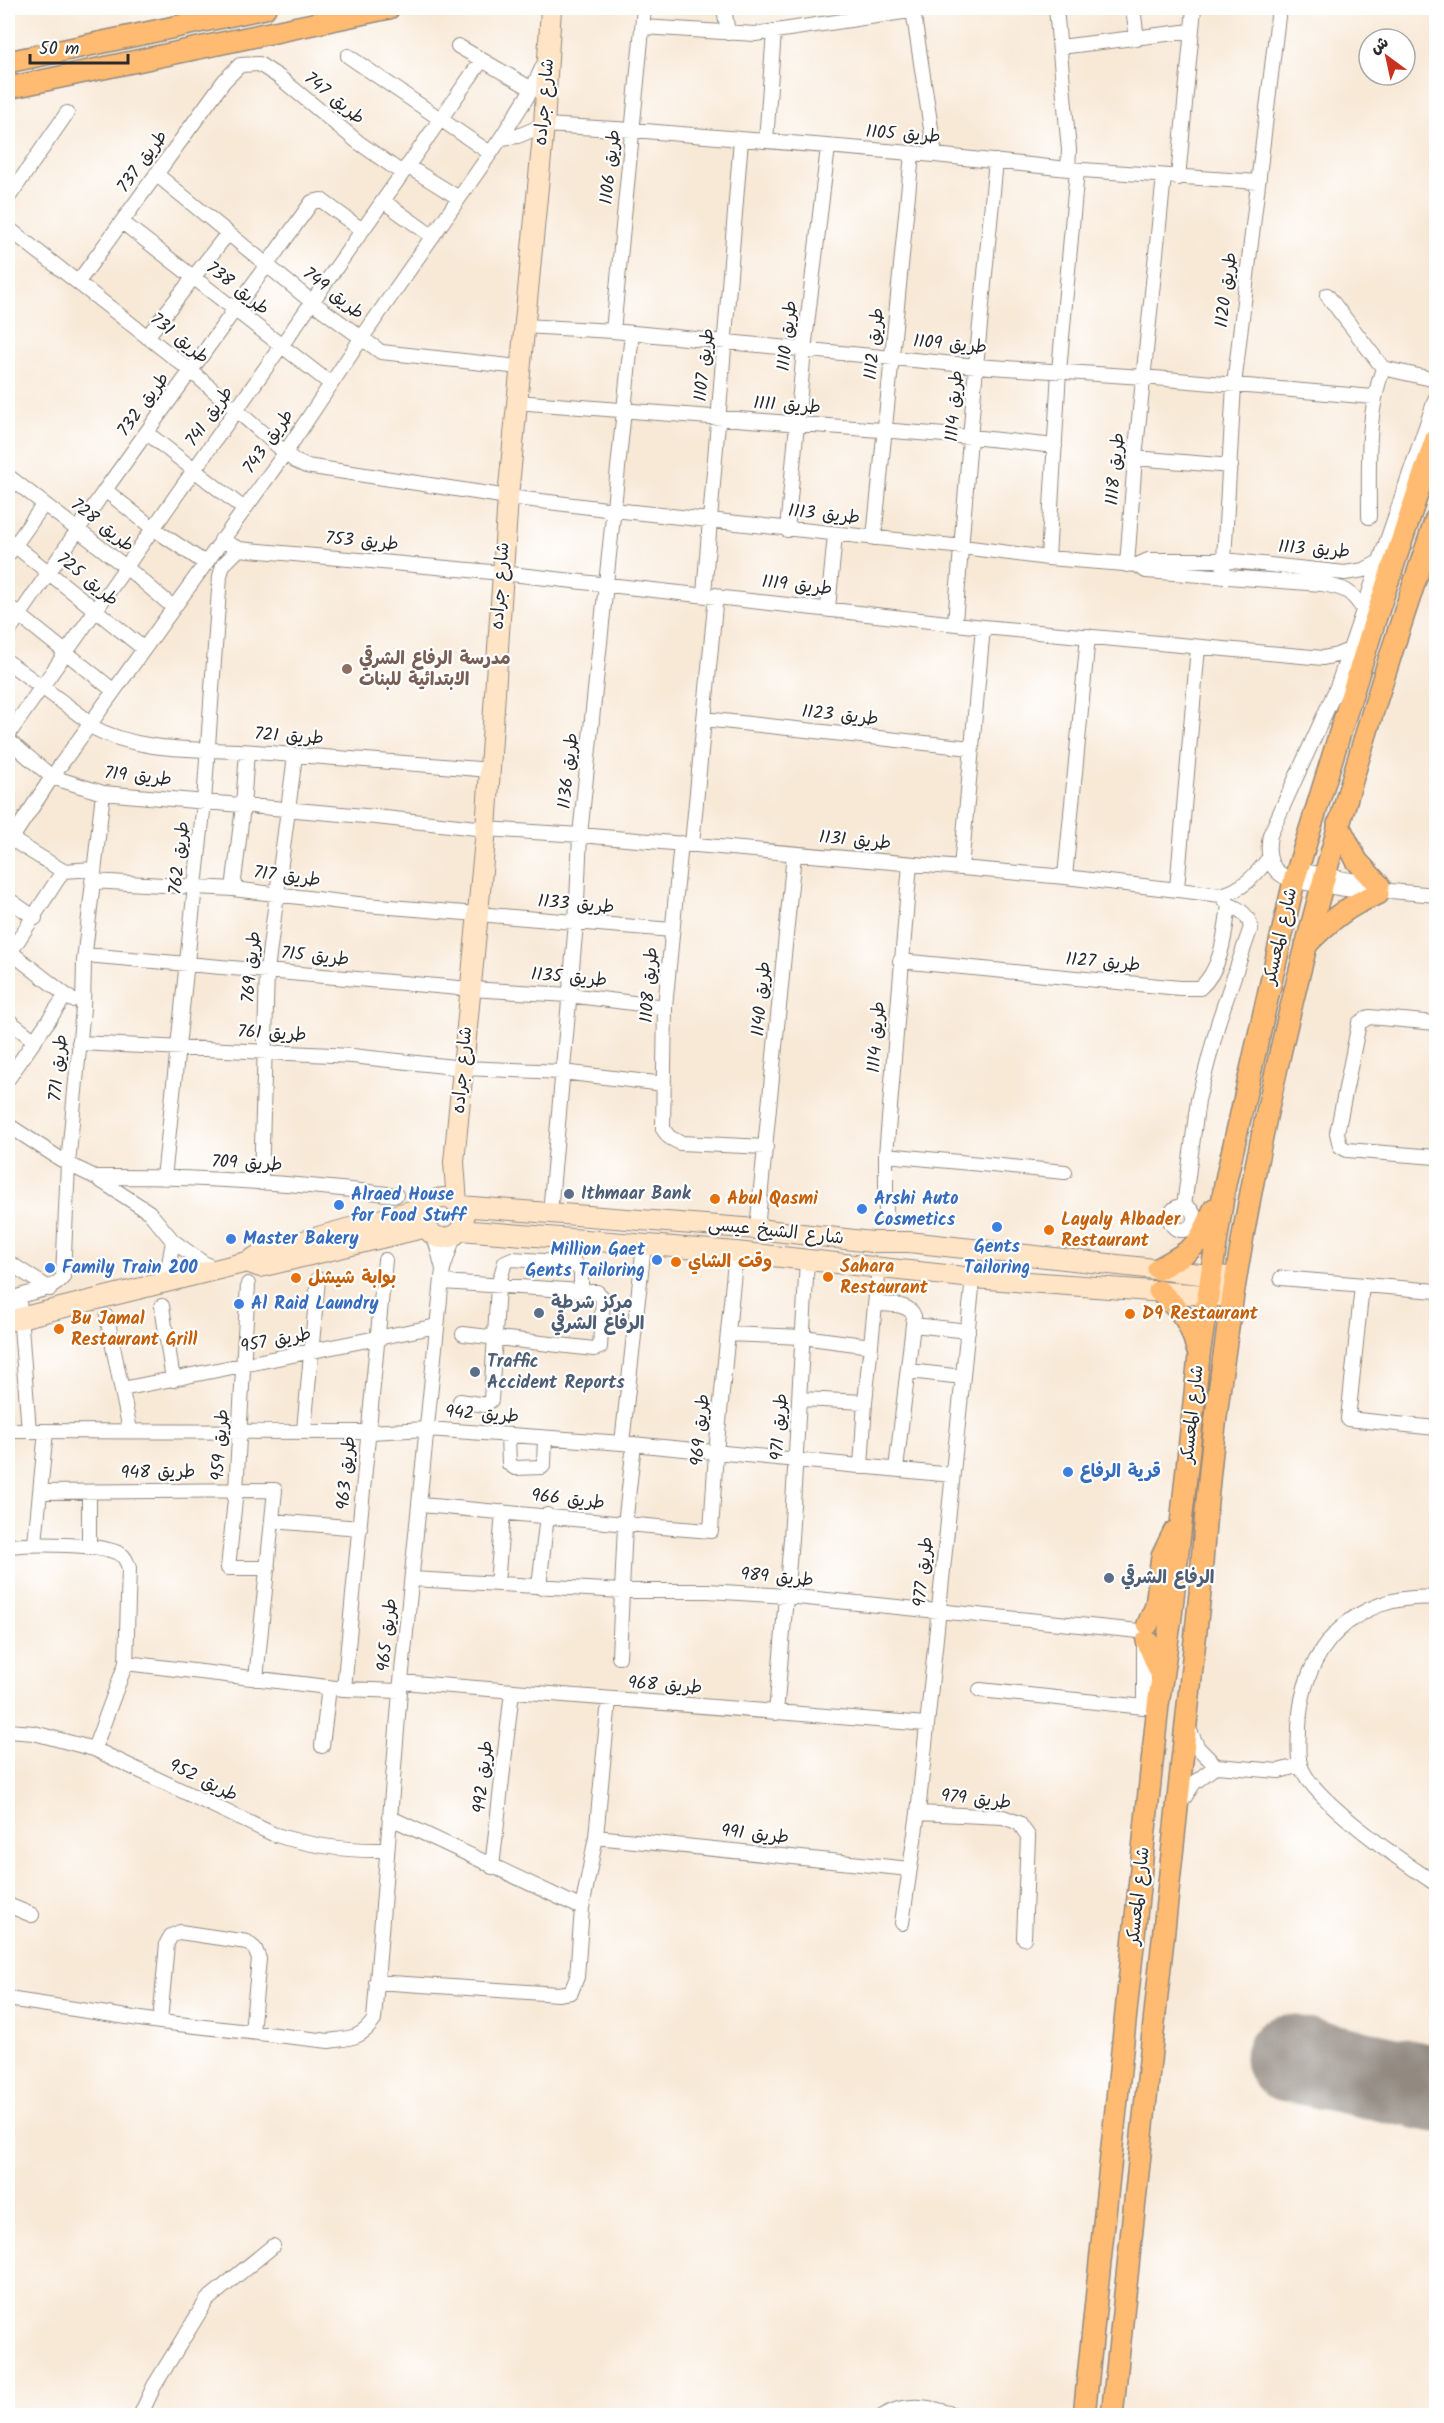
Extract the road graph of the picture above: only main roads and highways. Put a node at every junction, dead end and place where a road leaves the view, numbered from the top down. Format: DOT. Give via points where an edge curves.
graph roads {
  1 [pos="382,8"];
  2 [pos="256,9"];
  3 [pos="8,62"];
  4 [pos="8,88"];
  5 [pos="1437,438"];
  6 [pos="1437,519"];
  7 [pos="1338,824"];
  8 [pos="1304,948"];
  9 [pos="1225,1184"];
  10 [pos="1158,1269"];
  11 [pos="1159,1291"];
  12 [pos="1199,1356"];
  13 [pos="1181,1522"];
  14 [pos="1162,1676"];
  15 [pos="1084,2415"];
  16 [pos="1112,2415"];
  1 -- 4 [label="main road"];
  2 -- 3 [label="main road"];
  5 -- 9 [label="main road, شارع المعسكر" via="1295,875"];
  6 -- 7 [label="main road, شارع المعسكر"];
  7 -- 8 [label="main road, شارع المعسكر"];
  7 -- 8 [label="main road" via="1357,861 1382,890 1341,912"];
  8 -- 16 [label="main road, شارع المعسكر" via="1265,1122 1216,1399 1200,1593"];
  9 -- 10 [label="main road" via="1198,1244"];
  9 -- 12 [label="main road, شارع المعسكر"];
  11 -- 12 [label="main road" via="1191,1326"];
  12 -- 13 [label="main road, شارع المعسكر"];
  13 -- 14 [label="main road, شارع المعسكر"];
  13 -- 14 [label="main road" via="1162,1556 1156,1606 1144,1634"];
  14 -- 15 [label="main road, شارع المعسكر"];
}
